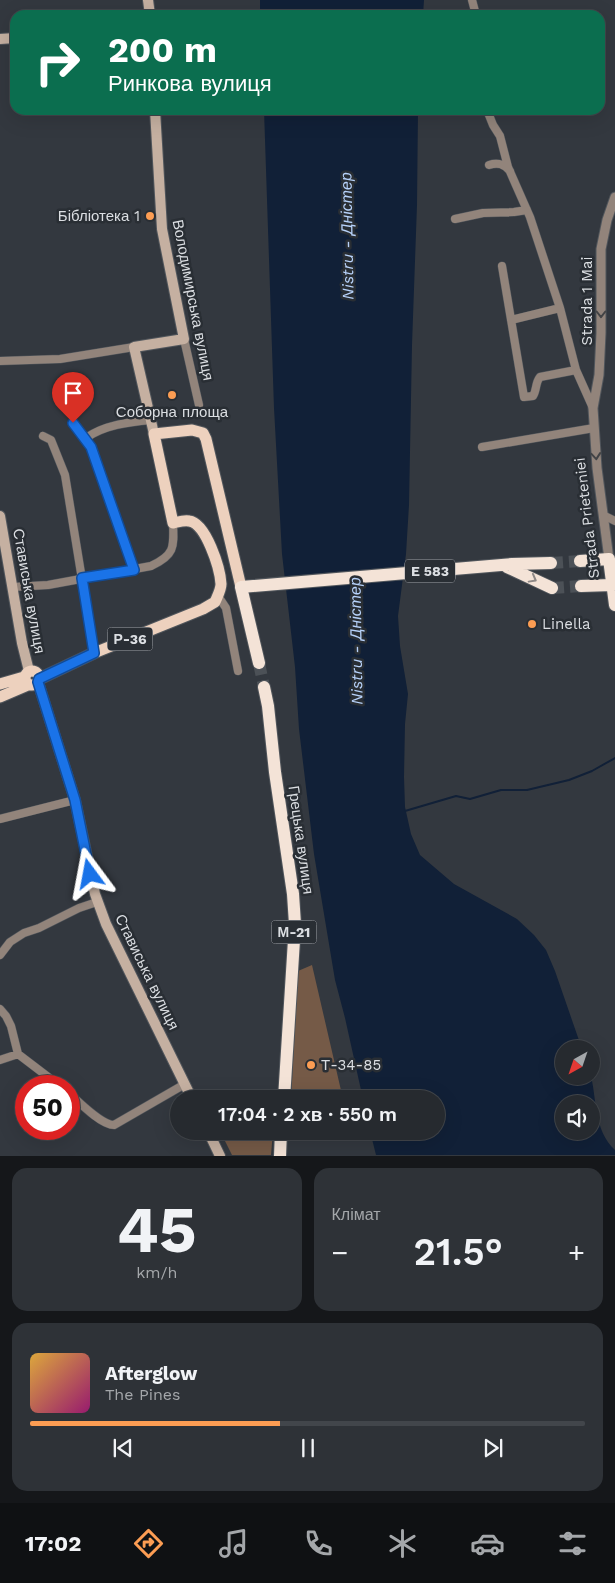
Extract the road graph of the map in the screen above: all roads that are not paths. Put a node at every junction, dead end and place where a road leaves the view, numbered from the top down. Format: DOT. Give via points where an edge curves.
graph roads {
  1 [pos="155,115"];
  2 [pos="490,115"];
  3 [pos="490,164"];
  4 [pos="512,174"];
  5 [pos="518,189"];
  6 [pos="615,197"];
  7 [pos="527,210"];
  8 [pos="512,212"];
  9 [pos="455,219"];
  10 [pos="502,266"];
  11 [pos="560,308"];
  12 [pos="511,320"];
  13 [pos="184,339"];
  14 [pos="134,347"];
  15 [pos="0,361"];
  16 [pos="576,370"];
  17 [pos="199,405"];
  18 [pos="593,408"];
  19 [pos="151,420"];
  20 [pos="73,423"];
  21 [pos="594,428"];
  22 [pos="154,434"];
  23 [pos="43,436"];
  24 [pos="86,438"];
  25 [pos="482,446"];
  26 [pos="0,516"];
  27 [pos="605,516"];
  28 [pos="615,521"];
  29 [pos="173,523"];
  30 [pos="609,559"];
  31 [pos="580,561"];
  32 [pos="551,563"];
  33 [pos="504,566"];
  34 [pos="134,570"];
  35 [pos="82,578"];
  36 [pos="612,584"];
  37 [pos="581,586"];
  38 [pos="13,587"];
  39 [pos="241,587"];
  40 [pos="552,588"];
  41 [pos="218,596"];
  42 [pos="615,605"];
  43 [pos="94,650"];
  44 [pos="259,663"];
  45 [pos="238,671"];
  46 [pos="33,679"];
  47 [pos="0,684"];
  48 [pos="264,687"];
  49 [pos="0,697"];
  50 [pos="71,800"];
  51 [pos="0,819"];
  52 [pos="95,902"];
  53 [pos="0,955"];
  54 [pos="0,1009"];
  55 [pos="18,1054"];
  56 [pos="0,1060"];
  57 [pos="46,1075"];
  58 [pos="182,1085"];
  59 [pos="183,1090"];
  60 [pos="186,1090"];
  61 [pos="285,1090"];
  62 [pos="80,1102"];
  63 [pos="206,1140"];
  64 [pos="212,1140"];
  65 [pos="281,1140"];
  66 [pos="214,1156"];
  67 [pos="220,1156"];
  68 [pos="280,1156"];
  1 -- 13 [label="main road, Володимирська вулиця" via="162,229"];
  2 -- 4 [label="street, Strada Prieteniei"];
  3 -- 4 [label="street" via="503,165"];
  4 -- 5 [label="street, Strada Prieteniei"];
  5 -- 7 [label="street, Strada Prieteniei"];
  5 -- 8 [label="street" via="518,205"];
  6 -- 18 [label="street, Strada 1 Mai, one-way" via="601,249 601,339"];
  7 -- 8 [label="street"];
  7 -- 11 [label="street, Strada Prieteniei"];
  8 -- 9 [label="street" via="483,213"];
  10 -- 12 [label="street"];
  11 -- 12 [label="street"];
  11 -- 16 [label="street, Strada Prieteniei"];
  12 -- 16 [label="street" via="524,397 534,396 540,377"];
  13 -- 14 [label="main road"];
  13 -- 17 [label="street, Володимирська вулиця"];
  14 -- 15 [label="street" via="60,359"];
  14 -- 19 [label="main road"];
  16 -- 18 [label="street, Strada Prieteniei"];
  18 -- 21 [label="street, Strada Prieteniei"];
  19 -- 22 [label="main road"];
  19 -- 24 [label="street" via="126,423"];
  20 -- 24 [label="street"];
  21 -- 25 [label="street"];
  21 -- 27 [label="street, Strada Prieteniei, one-way"];
  22 -- 29 [label="main road"];
  22 -- 39 [label="main road" via="192,430 203,433"];
  23 -- 35 [label="street" via="51,440 65,475"];
  24 -- 34 [label="street"];
  26 -- 38 [label="main road, Стависька вулиця"];
  27 -- 28 [label="street"];
  27 -- 30 [label="street, Strada Prieteniei"];
  29 -- 34 [label="street" via="174,540 166,559"];
  29 -- 41 [label="main road" via="189,521 205,534 218,567 221,586"];
  30 -- 31 [label="highway"];
  30 -- 36 [label="highway, Strada Prieteniei"];
  32 -- 33 [label="highway, E 583"];
  33 -- 39 [label="highway, E 583"];
  33 -- 40 [label="highway, E 583, one-way"];
  34 -- 35 [label="street"];
  35 -- 38 [label="street" via="48,585"];
  35 -- 43 [label="street"];
  36 -- 37 [label="highway"];
  36 -- 42 [label="highway, Strada Prieteniei"];
  38 -- 46 [label="main road, Стависька вулиця" via="22,643"];
  39 -- 44 [label="highway"];
  41 -- 43 [label="main road, Р-36" via="216,602 203,609"];
  41 -- 45 [label="street" via="226,608"];
  43 -- 46 [label="main road, Р-36"];
  46 -- 47 [label="main road, Р-36"];
  46 -- 49 [label="main road, Р-36"];
  46 -- 50 [label="main road, Стависька вулиця"];
  46 -- 52 [label="main road, Стависька вулиця" via="75,800"];
  48 -- 61 [label="highway, Грецька вулиця / М-21" via="295,924"];
  50 -- 51 [label="street"];
  50 -- 52 [label="main road, Стависька вулиця"];
  52 -- 53 [label="street" via="24,933 10,942"];
  52 -- 58 [label="main road, Стависька вулиця" via="104,930"];
  54 -- 55 [label="street" via="11,1026"];
  55 -- 56 [label="street"];
  55 -- 57 [label="street"];
  58 -- 59 [label="main road, Стависька вулиця"];
  58 -- 60 [label="main road, Стависька вулиця"];
  58 -- 62 [label="street" via="114,1125 108,1125"];
  63 -- 66 [label="main road"];
  64 -- 67 [label="main road"];
  65 -- 68 [label="highway"];
}
